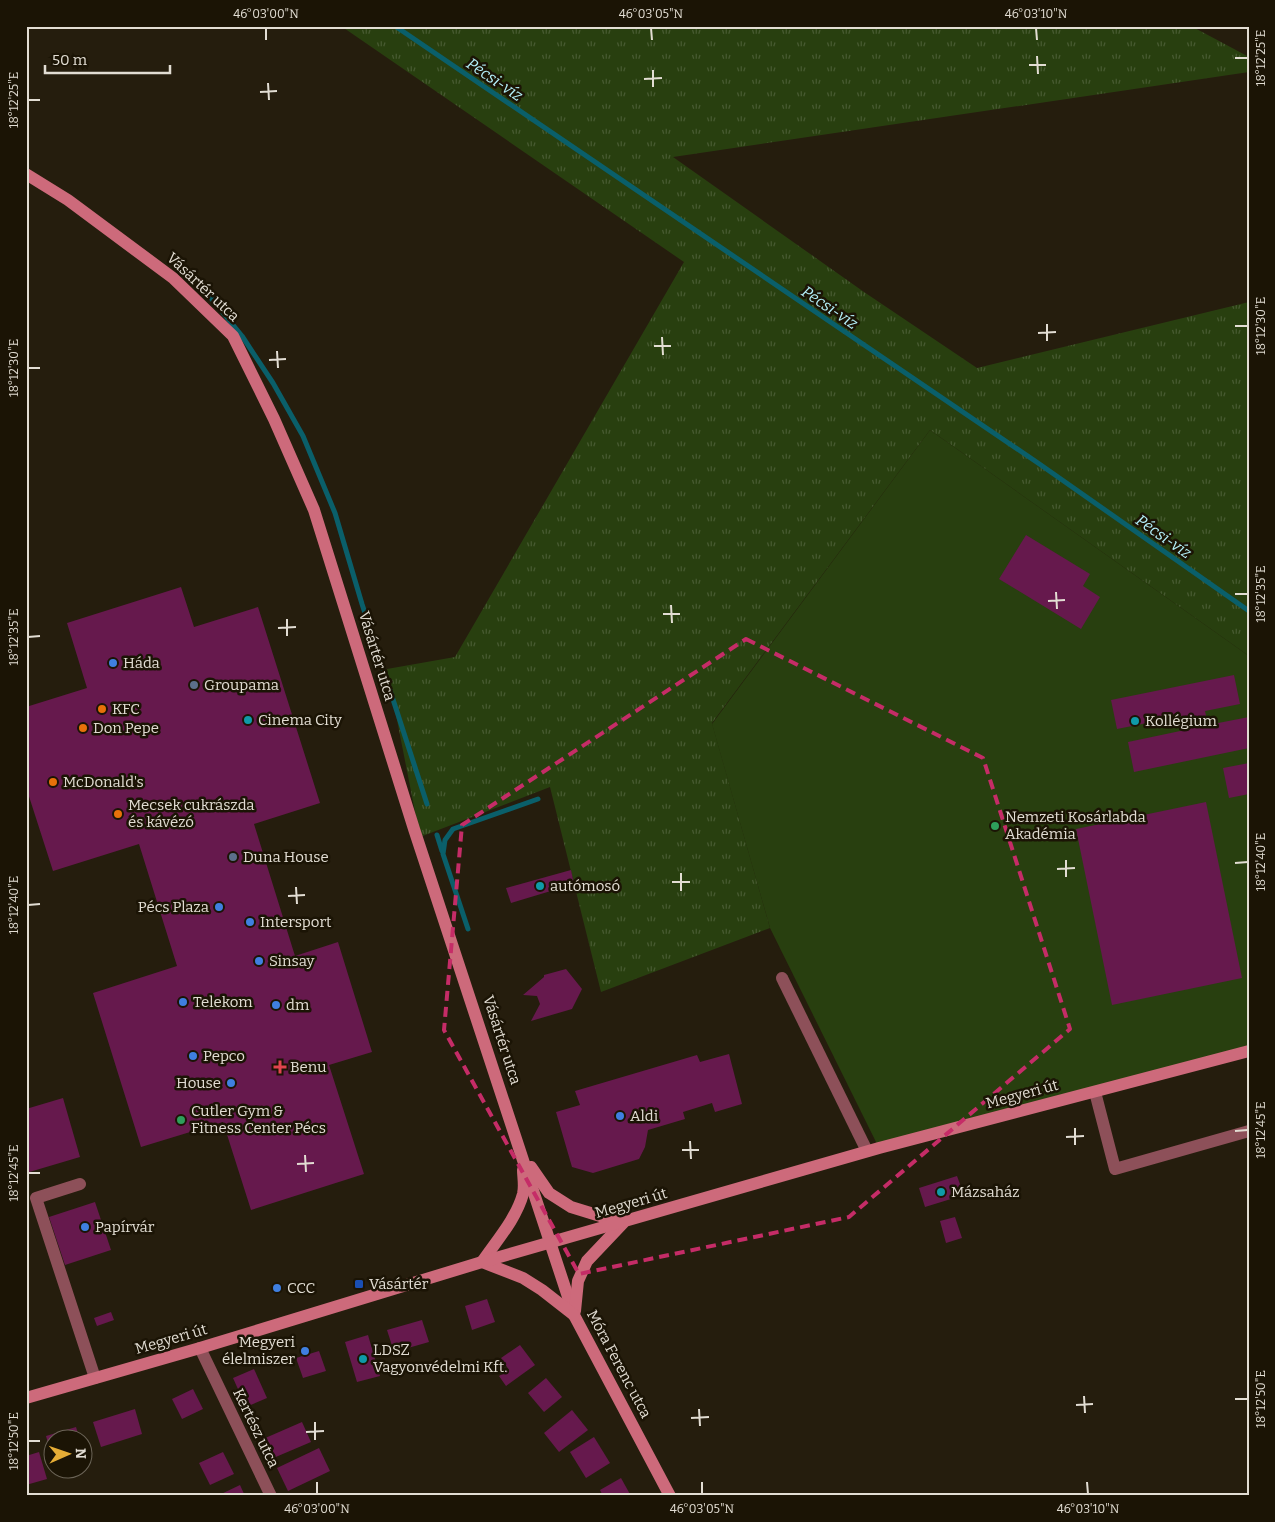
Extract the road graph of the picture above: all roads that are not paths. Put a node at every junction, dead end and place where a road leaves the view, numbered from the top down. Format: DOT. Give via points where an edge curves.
graph roads {
  1 [pos="26,174"];
  2 [pos="782,978"];
  3 [pos="1249,1051"];
  4 [pos="1095,1092"];
  5 [pos="1249,1132"];
  6 [pos="867,1151"];
  7 [pos="524,1157"];
  8 [pos="80,1184"];
  9 [pos="623,1222"];
  10 [pos="551,1243"];
  11 [pos="482,1262"];
  12 [pos="574,1315"];
  13 [pos="200,1348"];
  14 [pos="95,1378"];
  15 [pos="26,1398"];
  16 [pos="271,1496"];
  17 [pos="670,1496"];
  1 -- 7 [label="street, Vásártér utca" via="68,200 173,278 233,336 314,510 414,829"];
  2 -- 6 [label="street"];
  3 -- 4 [label="street, Megyeri út"];
  4 -- 5 [label="street" via="1116,1169"];
  4 -- 6 [label="street, Megyeri út"];
  6 -- 9 [label="street, Megyeri út"];
  7 -- 9 [label="street" via="549,1194 572,1206"];
  7 -- 10 [label="street, Vásártér utca"];
  7 -- 11 [label="street" via="523,1192 517,1209"];
  8 -- 14 [label="street" via="36,1198"];
  9 -- 10 [label="street, Megyeri út"];
  9 -- 12 [label="street" via="587,1261 578,1281"];
  10 -- 11 [label="street, Megyeri út"];
  10 -- 12 [label="street, Móra Ferenc utca"];
  11 -- 12 [label="street" via="523,1278"];
  11 -- 13 [label="street, Megyeri út"];
  12 -- 17 [label="street, Móra Ferenc utca"];
  13 -- 14 [label="street, Megyeri út"];
  13 -- 16 [label="street, Kertész utca"];
  14 -- 15 [label="street, Megyeri út"];
}
